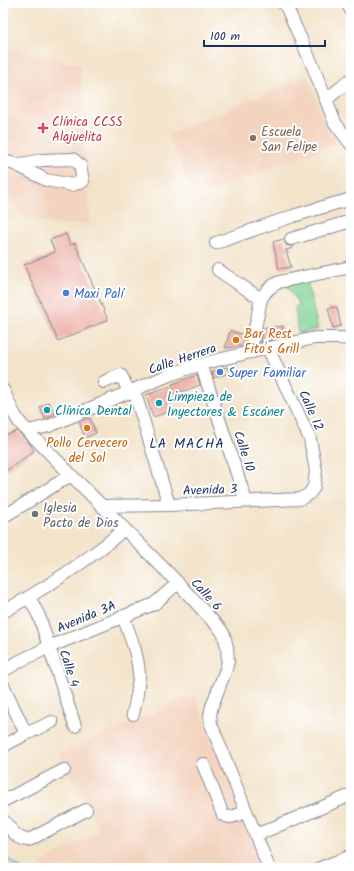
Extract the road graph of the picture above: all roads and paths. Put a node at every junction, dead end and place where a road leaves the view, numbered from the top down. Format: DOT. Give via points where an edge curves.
graph roads {
  1 [pos="283,3"];
  2 [pos="348,3"];
  3 [pos="351,10"];
  4 [pos="351,80"];
  5 [pos="326,100"];
  6 [pos="351,144"];
  7 [pos="3,161"];
  8 [pos="16,165"];
  9 [pos="351,198"];
  10 [pos="351,221"];
  11 [pos="291,239"];
  12 [pos="216,243"];
  13 [pos="351,267"];
  14 [pos="218,270"];
  15 [pos="261,299"];
  16 [pos="351,339"];
  17 [pos="268,348"];
  18 [pos="253,352"];
  19 [pos="201,364"];
  20 [pos="113,378"];
  21 [pos="3,390"];
  22 [pos="128,393"];
  23 [pos="28,431"];
  24 [pos="70,475"];
  25 [pos="314,487"];
  26 [pos="246,501"];
  27 [pos="169,505"];
  28 [pos="102,506"];
  29 [pos="3,517"];
  30 [pos="124,529"];
  31 [pos="178,583"];
  32 [pos="29,597"];
  33 [pos="3,612"];
  34 [pos="123,616"];
  35 [pos="49,647"];
  36 [pos="3,671"];
  37 [pos="3,686"];
  38 [pos="133,714"];
  39 [pos="52,722"];
  40 [pos="74,726"];
  41 [pos="26,734"];
  42 [pos="3,746"];
  43 [pos="203,764"];
  44 [pos="64,770"];
  45 [pos="351,796"];
  46 [pos="3,801"];
  47 [pos="86,810"];
  48 [pos="246,811"];
  49 [pos="3,820"];
  50 [pos="256,836"];
  51 [pos="351,856"];
  52 [pos="270,868"];
  53 [pos="320,868"];
  1 -- 5 [label="street"];
  2 -- 3 [label="street"];
  4 -- 5 [label="street"];
  5 -- 6 [label="street" via="335,124"];
  7 -- 8 [label="street"];
  8 -- 8 [label="street" via="46,180 72,185 83,181 80,165 73,160 42,160"];
  9 -- 12 [label="street"];
  10 -- 11 [label="street"];
  13 -- 15 [label="street" via="279,282 266,291"];
  14 -- 15 [label="street"];
  15 -- 18 [label="street" via="252,344"];
  16 -- 17 [label="street, Calle Herrera" via="315,338"];
  17 -- 18 [label="street, Calle Herrera"];
  17 -- 25 [label="street, Calle 12" via="310,439 316,470"];
  18 -- 19 [label="street, Calle Herrera"];
  19 -- 22 [label="street, Calle Herrera"];
  19 -- 26 [label="street, Calle 10"];
  20 -- 22 [label="street"];
  21 -- 23 [label="street, Calle 6" via="17,420"];
  22 -- 23 [label="street, Calle Herrera" via="49,426"];
  22 -- 27 [label="street"];
  23 -- 24 [label="street, Calle 6"];
  24 -- 28 [label="street, Calle 6"];
  24 -- 29 [label="street"];
  25 -- 26 [label="street, Avenida 3" via="309,494 300,499"];
  26 -- 27 [label="street, Avenida 3"];
  27 -- 28 [label="street, Avenida 3"];
  28 -- 30 [label="street, Calle 6"];
  30 -- 31 [label="street, Calle 6"];
  30 -- 32 [label="street" via="97,552"];
  31 -- 34 [label="street, Avenida 3A" via="154,604"];
  31 -- 48 [label="street, Calle 6" via="217,626 224,635 228,647 228,661 212,706 210,720"];
  32 -- 33 [label="street"];
  32 -- 35 [label="street, Calle 4" via="39,616"];
  34 -- 35 [label="street, Avenida 3A"];
  34 -- 38 [label="street" via="138,663 139,676"];
  35 -- 36 [label="street, Avenida 3A"];
  35 -- 40 [label="street, Calle 4"];
  37 -- 41 [label="street"];
  39 -- 41 [label="street"];
  41 -- 42 [label="street"];
  43 -- 48 [label="street" via="223,815 227,818"];
  44 -- 46 [label="street"];
  45 -- 50 [label="street"];
  47 -- 49 [label="street" via="26,840 18,836"];
  48 -- 50 [label="street, Calle 6"];
  50 -- 52 [label="street, Calle 6"];
  51 -- 53 [label="street"];
}
